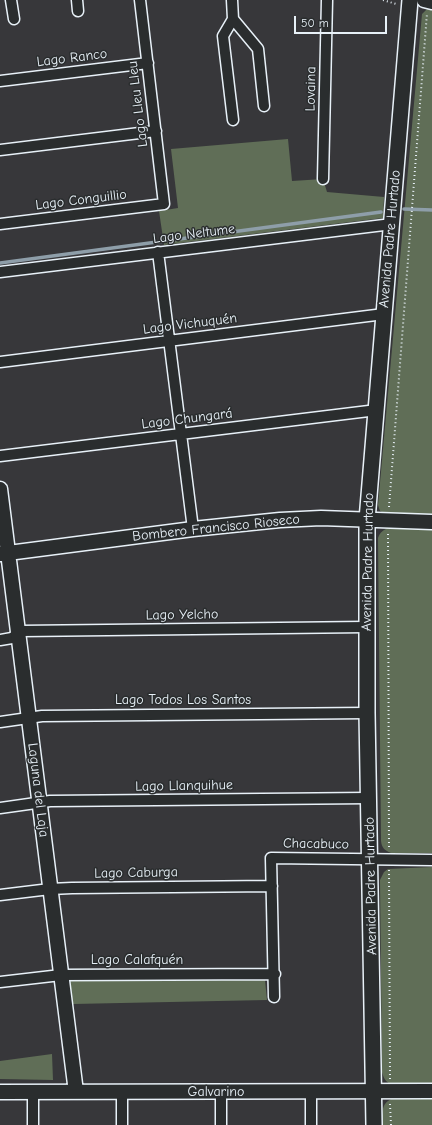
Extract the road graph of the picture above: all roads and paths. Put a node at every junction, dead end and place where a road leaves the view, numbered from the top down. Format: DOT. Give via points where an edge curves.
graph roads {
  1 [pos="11,0"];
  2 [pos="77,0"];
  3 [pos="140,0"];
  4 [pos="232,0"];
  5 [pos="327,0"];
  6 [pos="410,0"];
  7 [pos="428,1"];
  8 [pos="78,11"];
  9 [pos="233,19"];
  10 [pos="14,20"];
  11 [pos="148,63"];
  12 [pos="0,81"];
  13 [pos="264,106"];
  14 [pos="233,120"];
  15 [pos="156,131"];
  16 [pos="0,150"];
  17 [pos="323,179"];
  18 [pos="164,204"];
  19 [pos="0,224"];
  20 [pos="392,224"];
  21 [pos="158,252"];
  22 [pos="0,272"];
  23 [pos="384,314"];
  24 [pos="170,341"];
  25 [pos="0,362"];
  26 [pos="377,410"];
  27 [pos="181,434"];
  28 [pos="0,456"];
  29 [pos="0,488"];
  30 [pos="367,520"];
  31 [pos="388,521"];
  32 [pos="432,522"];
  33 [pos="193,529"];
  34 [pos="4,554"];
  35 [pos="366,627"];
  36 [pos="18,634"];
  37 [pos="0,640"];
  38 [pos="367,713"];
  39 [pos="29,717"];
  40 [pos="0,722"];
  41 [pos="369,798"];
  42 [pos="40,803"];
  43 [pos="0,808"];
  44 [pos="370,859"];
  45 [pos="389,859"];
  46 [pos="432,860"];
  47 [pos="272,886"];
  48 [pos="50,889"];
  49 [pos="0,895"];
  50 [pos="274,974"];
  51 [pos="61,975"];
  52 [pos="0,982"];
  53 [pos="274,998"];
  54 [pos="311,1091"];
  55 [pos="374,1091"];
  56 [pos="390,1091"];
  57 [pos="432,1091"];
  58 [pos="0,1092"];
  59 [pos="33,1092"];
  60 [pos="76,1092"];
  61 [pos="122,1092"];
  62 [pos="221,1092"];
  63 [pos="33,1125"];
  64 [pos="122,1125"];
  65 [pos="221,1125"];
  66 [pos="311,1125"];
  67 [pos="374,1125"];
  68 [pos="391,1125"];
  1 -- 10 [label="street"];
  2 -- 8 [label="street"];
  3 -- 11 [label="street, Lago Lleu Lleu"];
  4 -- 9 [label="street"];
  5 -- 17 [label="street, Lovaina"];
  6 -- 20 [label="main road, Avenida Padre Hurtado"];
  7 -- 31 [label="path"];
  9 -- 13 [label="street" via="258,49"];
  9 -- 14 [label="street" via="223,36"];
  11 -- 12 [label="street, Lago Ranco"];
  11 -- 15 [label="street, Lago Lleu Lleu"];
  15 -- 16 [label="street"];
  15 -- 18 [label="street, Lago Lleu Lleu"];
  18 -- 19 [label="street, Lago Conguillio"];
  20 -- 21 [label="street, Lago Neltume"];
  20 -- 23 [label="main road, Avenida Padre Hurtado"];
  21 -- 22 [label="street, Lago Neltume"];
  21 -- 24 [label="street"];
  23 -- 24 [label="street, Lago Vichuquén"];
  23 -- 26 [label="main road, Avenida Padre Hurtado"];
  24 -- 25 [label="street, Lago Vichuquén"];
  24 -- 27 [label="street"];
  26 -- 27 [label="street, Lago Chungará"];
  26 -- 30 [label="main road, Avenida Padre Hurtado"];
  27 -- 28 [label="street, Lago Chungará"];
  27 -- 33 [label="street"];
  29 -- 34 [label="street, Laguna del Laja"];
  30 -- 31 [label="street, Bombero Francisco Rioseco"];
  30 -- 33 [label="street, Bombero Francisco Rioseco" via="299,519"];
  30 -- 35 [label="main road, Avenida Padre Hurtado"];
  31 -- 32 [label="street, Bombero Francisco Rioseco"];
  31 -- 45 [label="path"];
  33 -- 34 [label="street, Bombero Francisco Rioseco"];
  34 -- 36 [label="street, Laguna del Laja"];
  35 -- 36 [label="street, Lago Yelcho" via="21,631"];
  35 -- 38 [label="main road, Avenida Padre Hurtado"];
  36 -- 37 [label="street, Lago Yelcho"];
  36 -- 39 [label="street, Laguna del Laja"];
  38 -- 39 [label="street, Lago Todos Los Santos"];
  38 -- 41 [label="main road, Avenida Padre Hurtado"];
  39 -- 40 [label="street, Lago Todos Los Santos"];
  39 -- 42 [label="street, Laguna del Laja"];
  41 -- 42 [label="street, Lago Llanquihue"];
  41 -- 44 [label="main road, Avenida Padre Hurtado"];
  42 -- 43 [label="street, Lago Llanquihue"];
  42 -- 48 [label="street, Laguna del Laja"];
  44 -- 45 [label="street, Chacabuco"];
  44 -- 47 [label="street, Chacabuco" via="272,858"];
  44 -- 55 [label="main road, Avenida Padre Hurtado"];
  45 -- 46 [label="street, Chacabuco"];
  45 -- 56 [label="path"];
  47 -- 48 [label="street, Lago Caburga"];
  47 -- 50 [label="street"];
  48 -- 49 [label="street, Lago Caburga"];
  48 -- 51 [label="street, Laguna del Laja"];
  50 -- 51 [label="street, Lago Calafquén"];
  50 -- 53 [label="street"];
  51 -- 52 [label="street, Lago Calafquén"];
  51 -- 60 [label="street, Laguna del Laja"];
  54 -- 55 [label="street, Galvarino"];
  54 -- 62 [label="street, Galvarino"];
  54 -- 66 [label="street"];
  55 -- 56 [label="street, Galvarino"];
  55 -- 67 [label="main road, Avenida Padre Hurtado"];
  56 -- 57 [label="street, Galvarino"];
  56 -- 68 [label="path"];
  58 -- 59 [label="street, Galvarino"];
  59 -- 60 [label="street, Galvarino"];
  59 -- 63 [label="street"];
  60 -- 61 [label="street, Galvarino"];
  61 -- 62 [label="street, Galvarino"];
  61 -- 64 [label="street"];
  62 -- 65 [label="street"];
}
